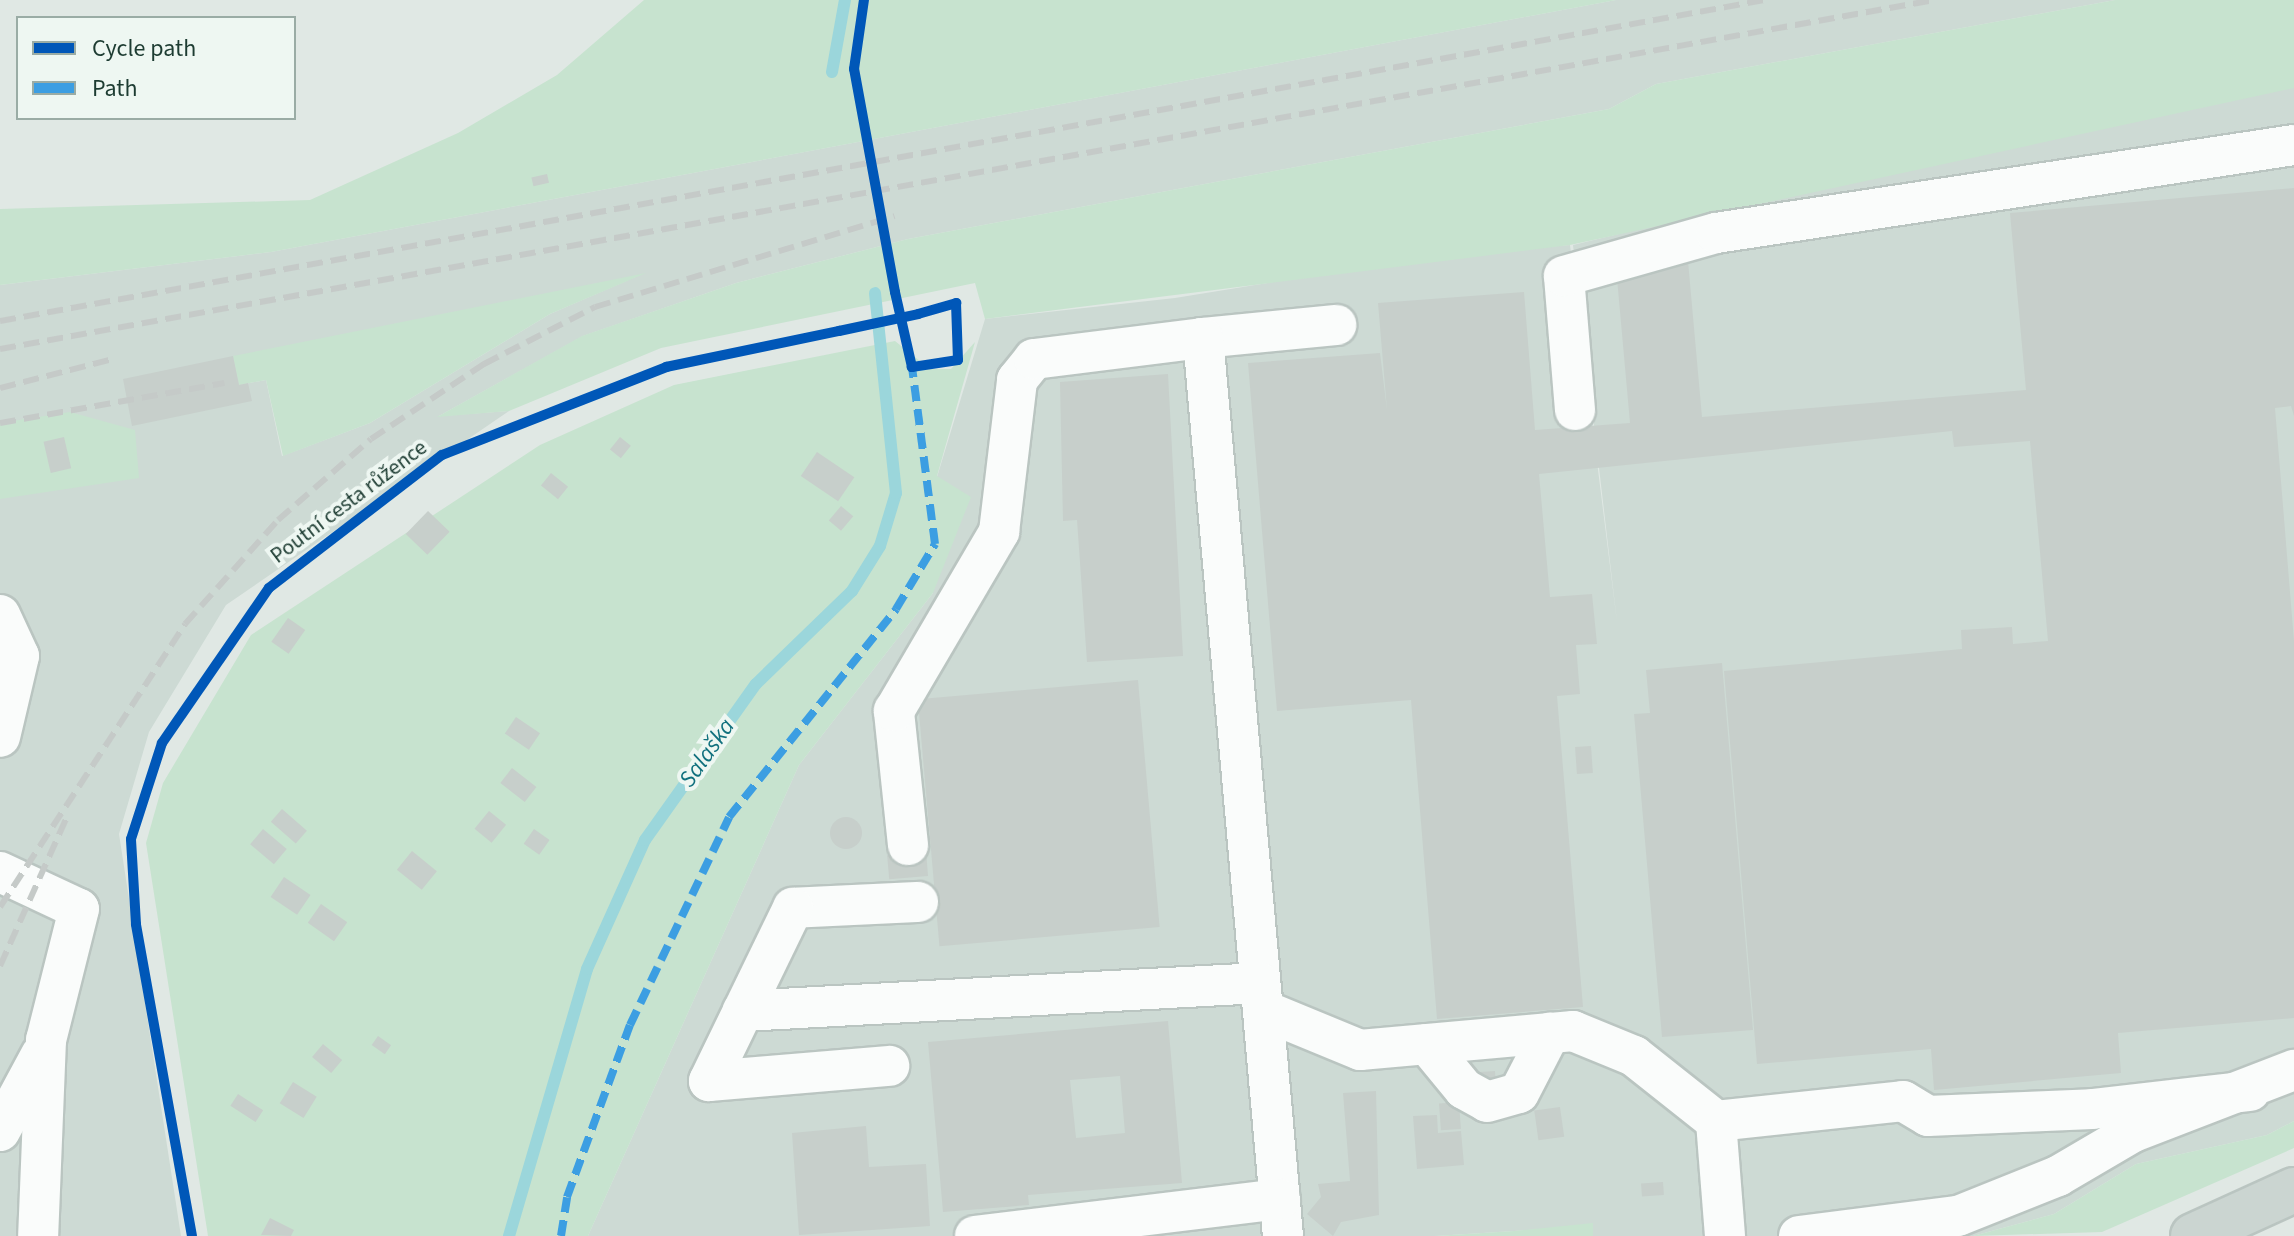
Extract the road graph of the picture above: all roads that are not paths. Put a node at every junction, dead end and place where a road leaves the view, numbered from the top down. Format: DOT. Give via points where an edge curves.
graph roads {
  1 [pos="2294,145"];
  2 [pos="1336,325"];
  3 [pos="1203,338"];
  4 [pos="1575,410"];
  5 [pos="0,615"];
  6 [pos="0,737"];
  7 [pos="908,845"];
  8 [pos="0,872"];
  9 [pos="918,902"];
  10 [pos="1262,996"];
  11 [pos="743,1011"];
  12 [pos="1550,1033"];
  13 [pos="1427,1044"];
  14 [pos="45,1048"];
  15 [pos="889,1066"];
  16 [pos="2294,1070"];
  17 [pos="2250,1091"];
  18 [pos="1716,1121"];
  19 [pos="0,1131"];
  20 [pos="2294,1190"];
  21 [pos="1281,1218"];
  22 [pos="38,1236"];
  23 [pos="975,1236"];
  24 [pos="1725,1236"];
  25 [pos="1799,1236"];
  26 [pos="2193,1236"];
  1 -- 4 [label="lane" via="1716,233 1564,276"];
  2 -- 3 [label="lane"];
  3 -- 7 [label="lane" via="1034,359 1017,380 999,532 894,711"];
  3 -- 10 [label="lane"];
  5 -- 6 [label="lane" via="19,656"];
  8 -- 14 [label="lane" via="79,909"];
  9 -- 11 [label="lane" via="793,908"];
  10 -- 11 [label="lane"];
  10 -- 13 [label="lane" via="1360,1050"];
  10 -- 21 [label="lane"];
  11 -- 15 [label="lane" via="709,1081"];
  12 -- 13 [label="lane"];
  12 -- 13 [label="lane" via="1519,1093 1487,1102 1464,1089"];
  12 -- 18 [label="lane" via="1607,1039"];
  14 -- 19 [label="lane"];
  14 -- 22 [label="lane"];
  16 -- 17 [label="lane"];
  17 -- 18 [label="lane" via="2092,1109 1928,1116 1903,1101"];
  17 -- 25 [label="lane" via="2133,1132 2058,1176 1958,1216"];
  18 -- 24 [label="lane"];
  20 -- 26 [label="main road"];
  21 -- 23 [label="lane"];
}
